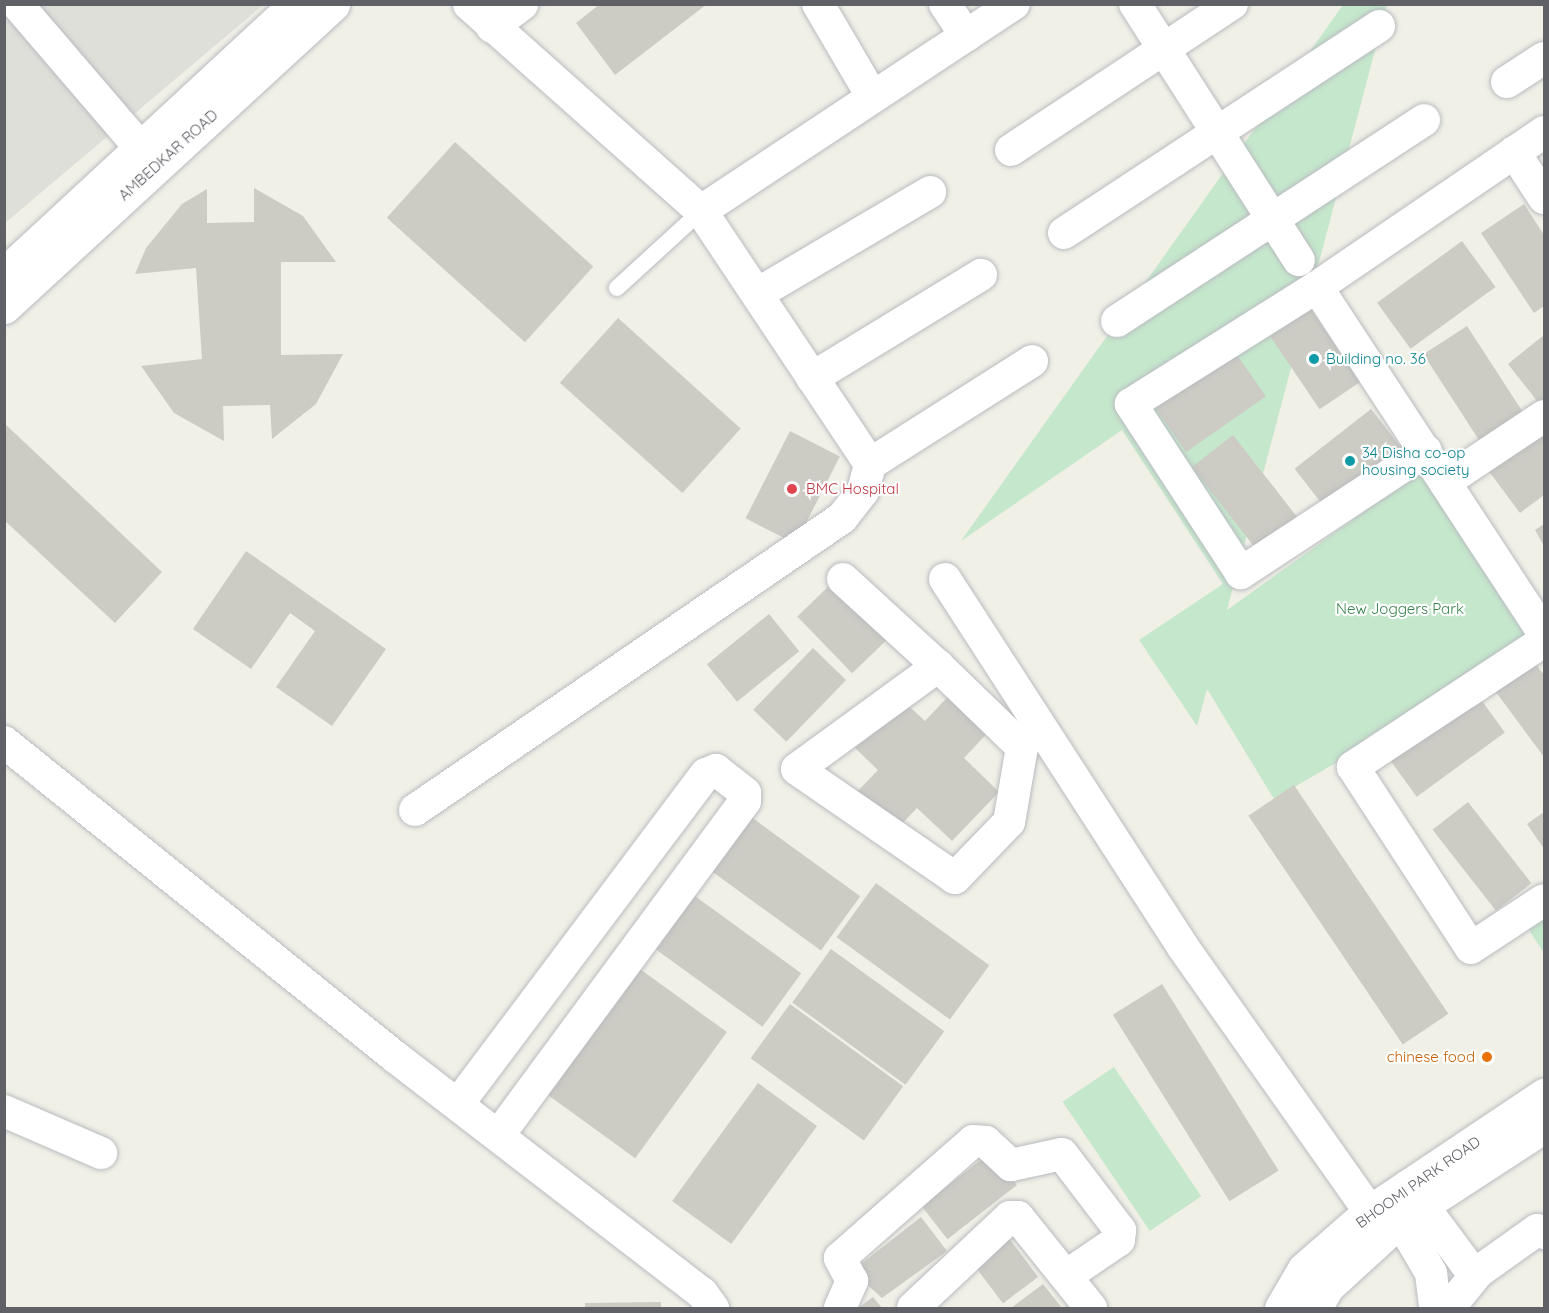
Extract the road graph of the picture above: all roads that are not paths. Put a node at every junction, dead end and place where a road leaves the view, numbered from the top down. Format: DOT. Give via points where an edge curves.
graph roads {
  1 [pos="17,4"];
  2 [pos="296,4"];
  3 [pos="333,4"];
  4 [pos="469,4"];
  5 [pos="522,4"];
  6 [pos="818,4"];
  7 [pos="945,4"];
  8 [pos="1014,4"];
  9 [pos="1135,4"];
  10 [pos="1232,4"];
  11 [pos="1378,26"];
  12 [pos="492,27"];
  13 [pos="966,36"];
  14 [pos="1164,49"];
  15 [pos="1545,58"];
  16 [pos="1507,82"];
  17 [pos="872,96"];
  18 [pos="1424,120"];
  19 [pos="1218,132"];
  20 [pos="1545,132"];
  21 [pos="1011,150"];
  22 [pos="1515,152"];
  23 [pos="148,156"];
  24 [pos="930,192"];
  25 [pos="1545,198"];
  26 [pos="701,211"];
  27 [pos="1274,218"];
  28 [pos="1064,233"];
  29 [pos="1299,260"];
  30 [pos="4,274"];
  31 [pos="981,275"];
  32 [pos="1317,287"];
  33 [pos="617,288"];
  34 [pos="757,294"];
  35 [pos="4,307"];
  36 [pos="1117,321"];
  37 [pos="1032,361"];
  38 [pos="812,378"];
  39 [pos="1545,416"];
  40 [pos="1426,452"];
  41 [pos="870,464"];
  42 [pos="1445,482"];
  43 [pos="843,579"];
  44 [pos="945,579"];
  45 [pos="1545,634"];
  46 [pos="1545,641"];
  47 [pos="938,666"];
  48 [pos="1018,689"];
  49 [pos="983,709"];
  50 [pos="4,742"];
  51 [pos="415,810"];
  52 [pos="1545,900"];
  53 [pos="1545,1095"];
  54 [pos="464,1097"];
  55 [pos="4,1111"];
  56 [pos="1545,1126"];
  57 [pos="504,1129"];
  58 [pos="1489,1147"];
  59 [pos="101,1153"];
  60 [pos="1396,1210"];
  61 [pos="1545,1233"];
  62 [pos="1478,1272"];
  63 [pos="1066,1276"];
  64 [pos="713,1308"];
  65 [pos="840,1308"];
  66 [pos="913,1308"];
  67 [pos="1091,1308"];
  68 [pos="1281,1308"];
  69 [pos="1315,1308"];
  70 [pos="1435,1308"];
  71 [pos="1449,1308"];
  1 -- 23 [label="street"];
  2 -- 23 [label="street, AMBEDKAR ROAD"];
  3 -- 23 [label="street, AMBEDKAR ROAD"];
  4 -- 12 [label="street"];
  5 -- 12 [label="street"];
  6 -- 17 [label="street"];
  7 -- 13 [label="street"];
  8 -- 13 [label="street"];
  9 -- 14 [label="street"];
  10 -- 14 [label="street"];
  11 -- 19 [label="street"];
  12 -- 26 [label="street"];
  13 -- 17 [label="street"];
  14 -- 19 [label="street"];
  14 -- 21 [label="street"];
  15 -- 16 [label="street"];
  17 -- 26 [label="street"];
  18 -- 27 [label="street"];
  19 -- 27 [label="street"];
  19 -- 28 [label="street"];
  20 -- 22 [label="street"];
  22 -- 25 [label="street"];
  22 -- 32 [label="street"];
  23 -- 30 [label="street, AMBEDKAR ROAD"];
  23 -- 35 [label="street, AMBEDKAR ROAD"];
  24 -- 34 [label="street"];
  26 -- 33 [label="lane"];
  26 -- 34 [label="street"];
  27 -- 29 [label="street"];
  27 -- 36 [label="street"];
  31 -- 38 [label="street"];
  32 -- 40 [label="street"];
  32 -- 40 [label="street" via="1131,404 1241,573"];
  34 -- 38 [label="street"];
  37 -- 41 [label="street"];
  38 -- 41 [label="street"];
  39 -- 42 [label="street"];
  40 -- 42 [label="street"];
  41 -- 51 [label="street" via="863,491 842,518"];
  42 -- 45 [label="street"];
  43 -- 47 [label="street"];
  44 -- 48 [label="street"];
  46 -- 52 [label="street" via="1353,767 1471,948"];
  47 -- 49 [label="street"];
  47 -- 49 [label="street" via="797,768 955,878 1009,822 1022,747"];
  48 -- 49 [label="street"];
  48 -- 60 [label="street" via="1183,947"];
  50 -- 54 [label="street"];
  53 -- 58 [label="street, BHOOMI PARK ROAD"];
  54 -- 57 [label="street"];
  54 -- 57 [label="street" via="706,774 716,770 745,794 745,801"];
  55 -- 59 [label="street"];
  56 -- 58 [label="street, BHOOMI PARK ROAD"];
  57 -- 64 [label="street" via="702,1293"];
  58 -- 60 [label="street, BHOOMI PARK ROAD"];
  60 -- 62 [label="street"];
  60 -- 68 [label="street, BHOOMI PARK ROAD" via="1304,1269"];
  60 -- 69 [label="street, BHOOMI PARK ROAD" via="1327,1287"];
  60 -- 70 [label="street" via="1431,1273"];
  61 -- 62 [label="street" via="1537,1230"];
  62 -- 71 [label="street"];
  63 -- 65 [label="street" via="1119,1240 1120,1230 1062,1154 1011,1165 986,1142 973,1141 840,1258 852,1281"];
  63 -- 66 [label="street" via="1018,1217 1010,1217"];
  63 -- 67 [label="street"];
}
